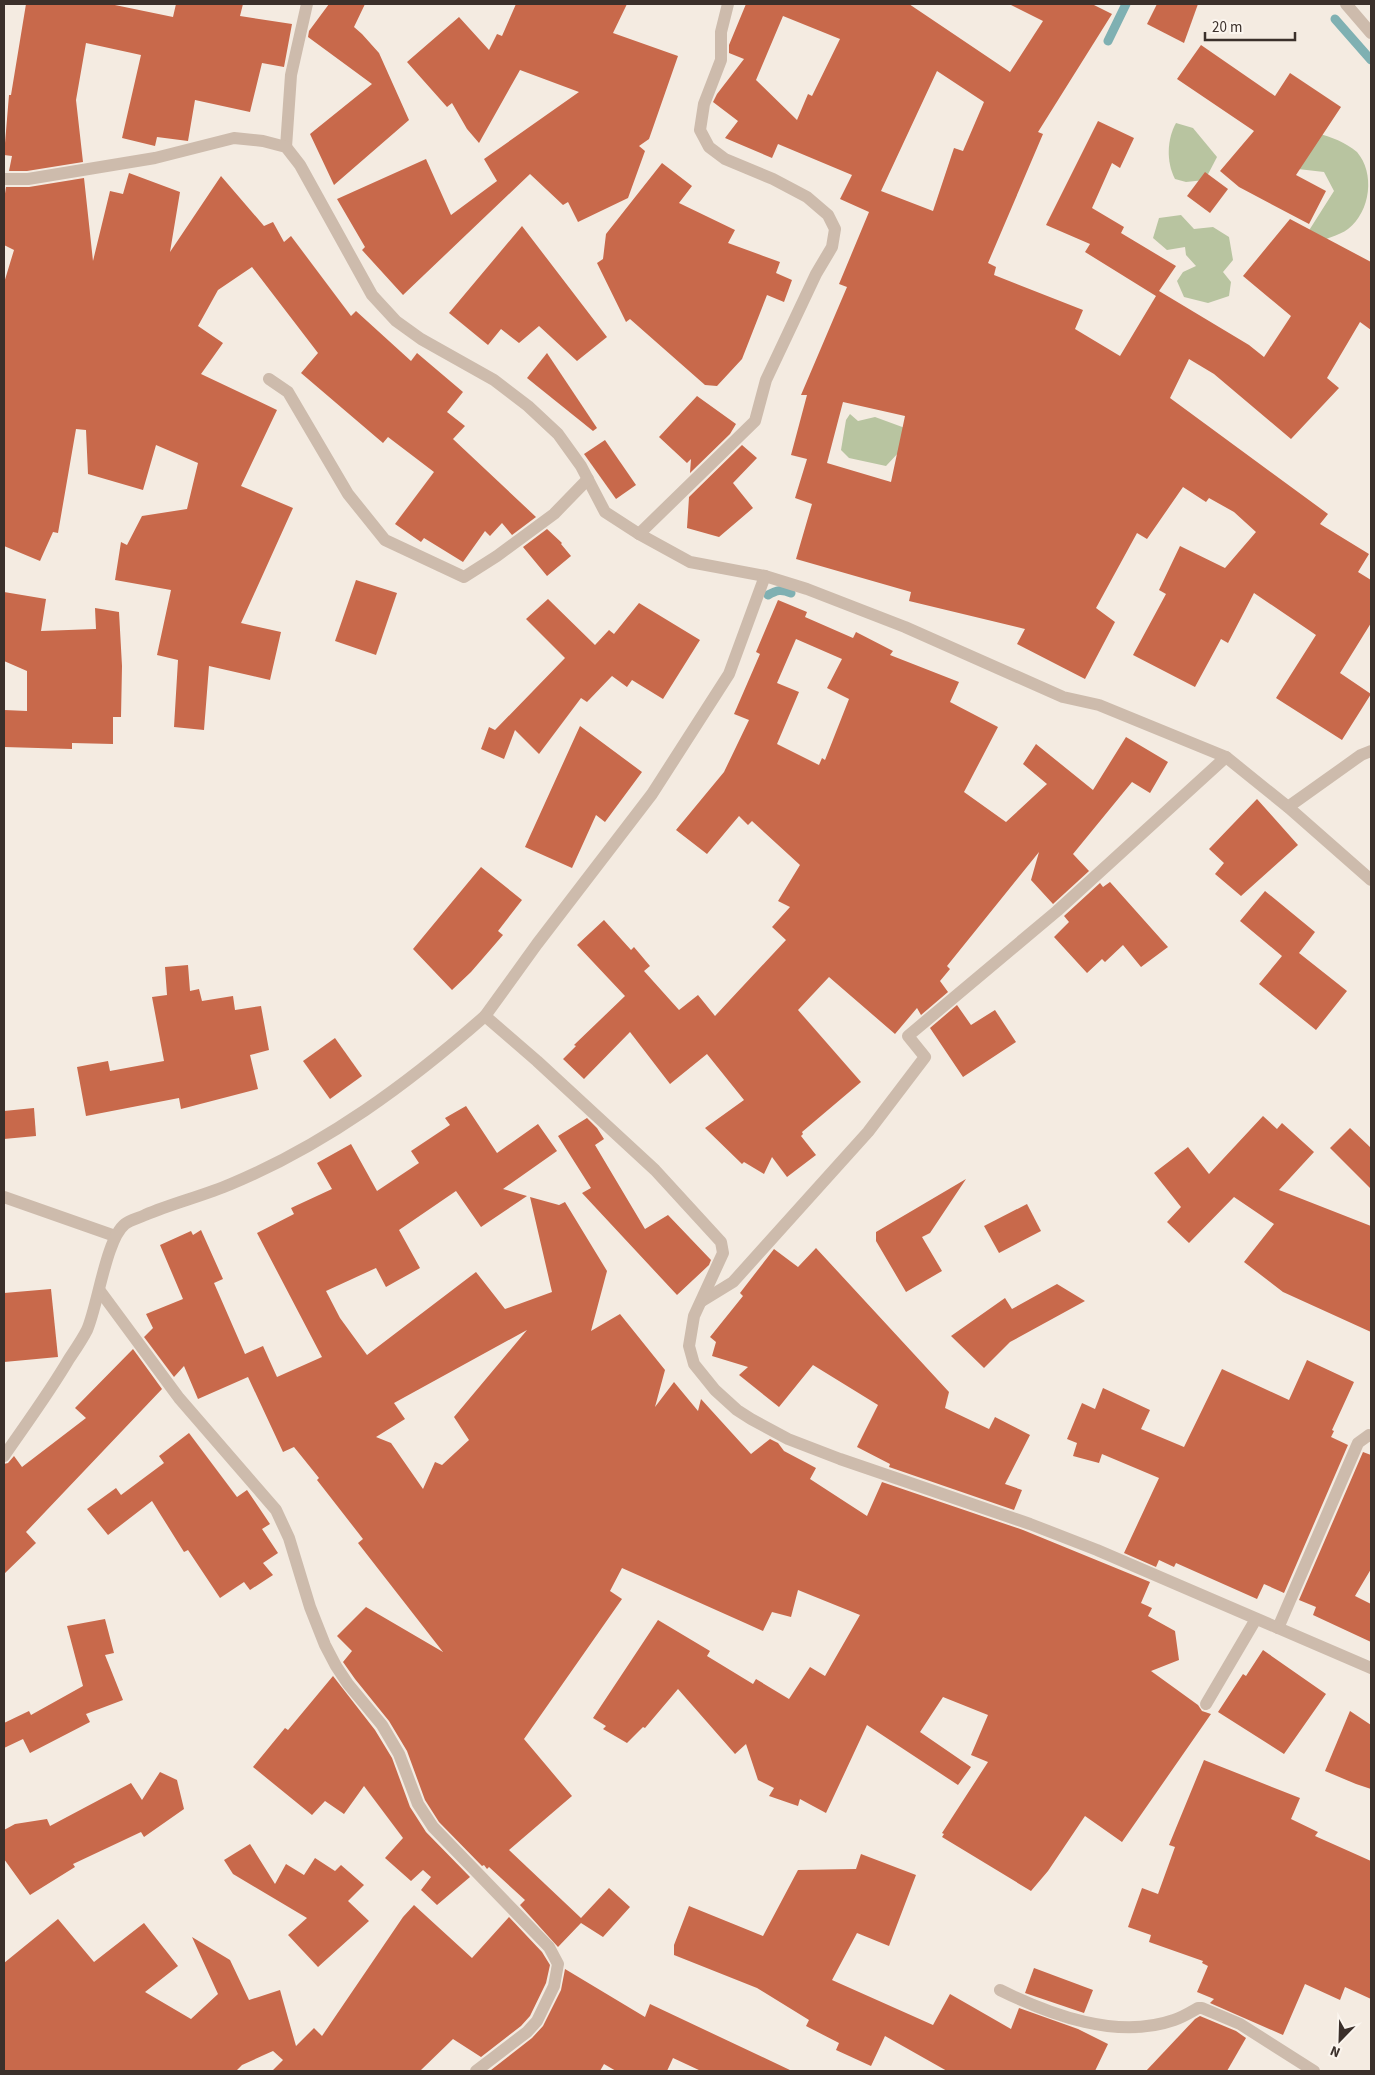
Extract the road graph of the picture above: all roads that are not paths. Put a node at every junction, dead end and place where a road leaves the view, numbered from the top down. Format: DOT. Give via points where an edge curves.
graph roads {
  1 [pos="307,4"];
  2 [pos="728,4"];
  3 [pos="1346,4"];
  4 [pos="1371,33"];
  5 [pos="286,147"];
  6 [pos="4,179"];
  7 [pos="269,380"];
  8 [pos="588,479"];
  9 [pos="639,534"];
  10 [pos="765,576"];
  11 [pos="1371,751"];
  12 [pos="1226,757"];
  13 [pos="1288,807"];
  14 [pos="1371,880"];
  15 [pos="485,1016"];
  16 [pos="4,1198"];
  17 [pos="115,1236"];
  18 [pos="100,1291"];
  19 [pos="701,1301"];
  20 [pos="1371,1436"];
  21 [pos="4,1456"];
  22 [pos="1256,1619"];
  23 [pos="1278,1628"];
  24 [pos="1371,1668"];
  25 [pos="1206,1704"];
  26 [pos="1000,1990"];
  27 [pos="476,2071"];
  28 [pos="1314,2071"];
  1 -- 5 [label="street" via="291,75"];
  2 -- 9 [label="street" via="721,32 721,60 704,104 700,130 709,147 725,159 774,179 807,197 828,215 835,229 832,247 766,380 755,421"];
  3 -- 4 [label="street"];
  5 -- 6 [label="street" via="234,138 155,158 28,179"];
  5 -- 8 [label="street" via="300,165 372,296 396,321 421,339 494,380 528,406 558,434"];
  7 -- 8 [label="street" via="288,392 348,494 385,540 464,577 554,514"];
  8 -- 9 [label="street" via="605,512"];
  9 -- 10 [label="street" via="690,562"];
  10 -- 12 [label="street" via="887,620 1063,697 1099,705"];
  10 -- 15 [label="street" via="730,674 652,794"];
  11 -- 13 [label="street"];
  12 -- 13 [label="street"];
  12 -- 19 [label="street" via="1057,911 908,1036 925,1057 868,1132 733,1282"];
  13 -- 14 [label="street"];
  15 -- 17 [label="street" via="352,1120 230,1184 124,1224"];
  15 -- 19 [label="street" via="655,1170 721,1242 723,1253"];
  16 -- 17 [label="street"];
  17 -- 18 [label="street"];
  18 -- 21 [label="street" via="86,1330 53,1386"];
  18 -- 27 [label="street" via="179,1398 276,1510 289,1538 325,1645 348,1684 382,1725 399,1754 418,1804 433,1827 550,1948 558,1964 554,1986 537,2021"];
  19 -- 22 [label="street" via="694,1316 689,1346 694,1364 715,1390 751,1419 788,1439 840,1459 1030,1524"];
  20 -- 23 [label="street" via="1369,1434 1358,1443"];
  22 -- 23 [label="street"];
  22 -- 25 [label="street"];
  23 -- 24 [label="street"];
  26 -- 28 [label="street" via="1022,2001 1087,2022 1112,2026 1135,2028 1159,2024 1202,2008 1240,2024"];
}
